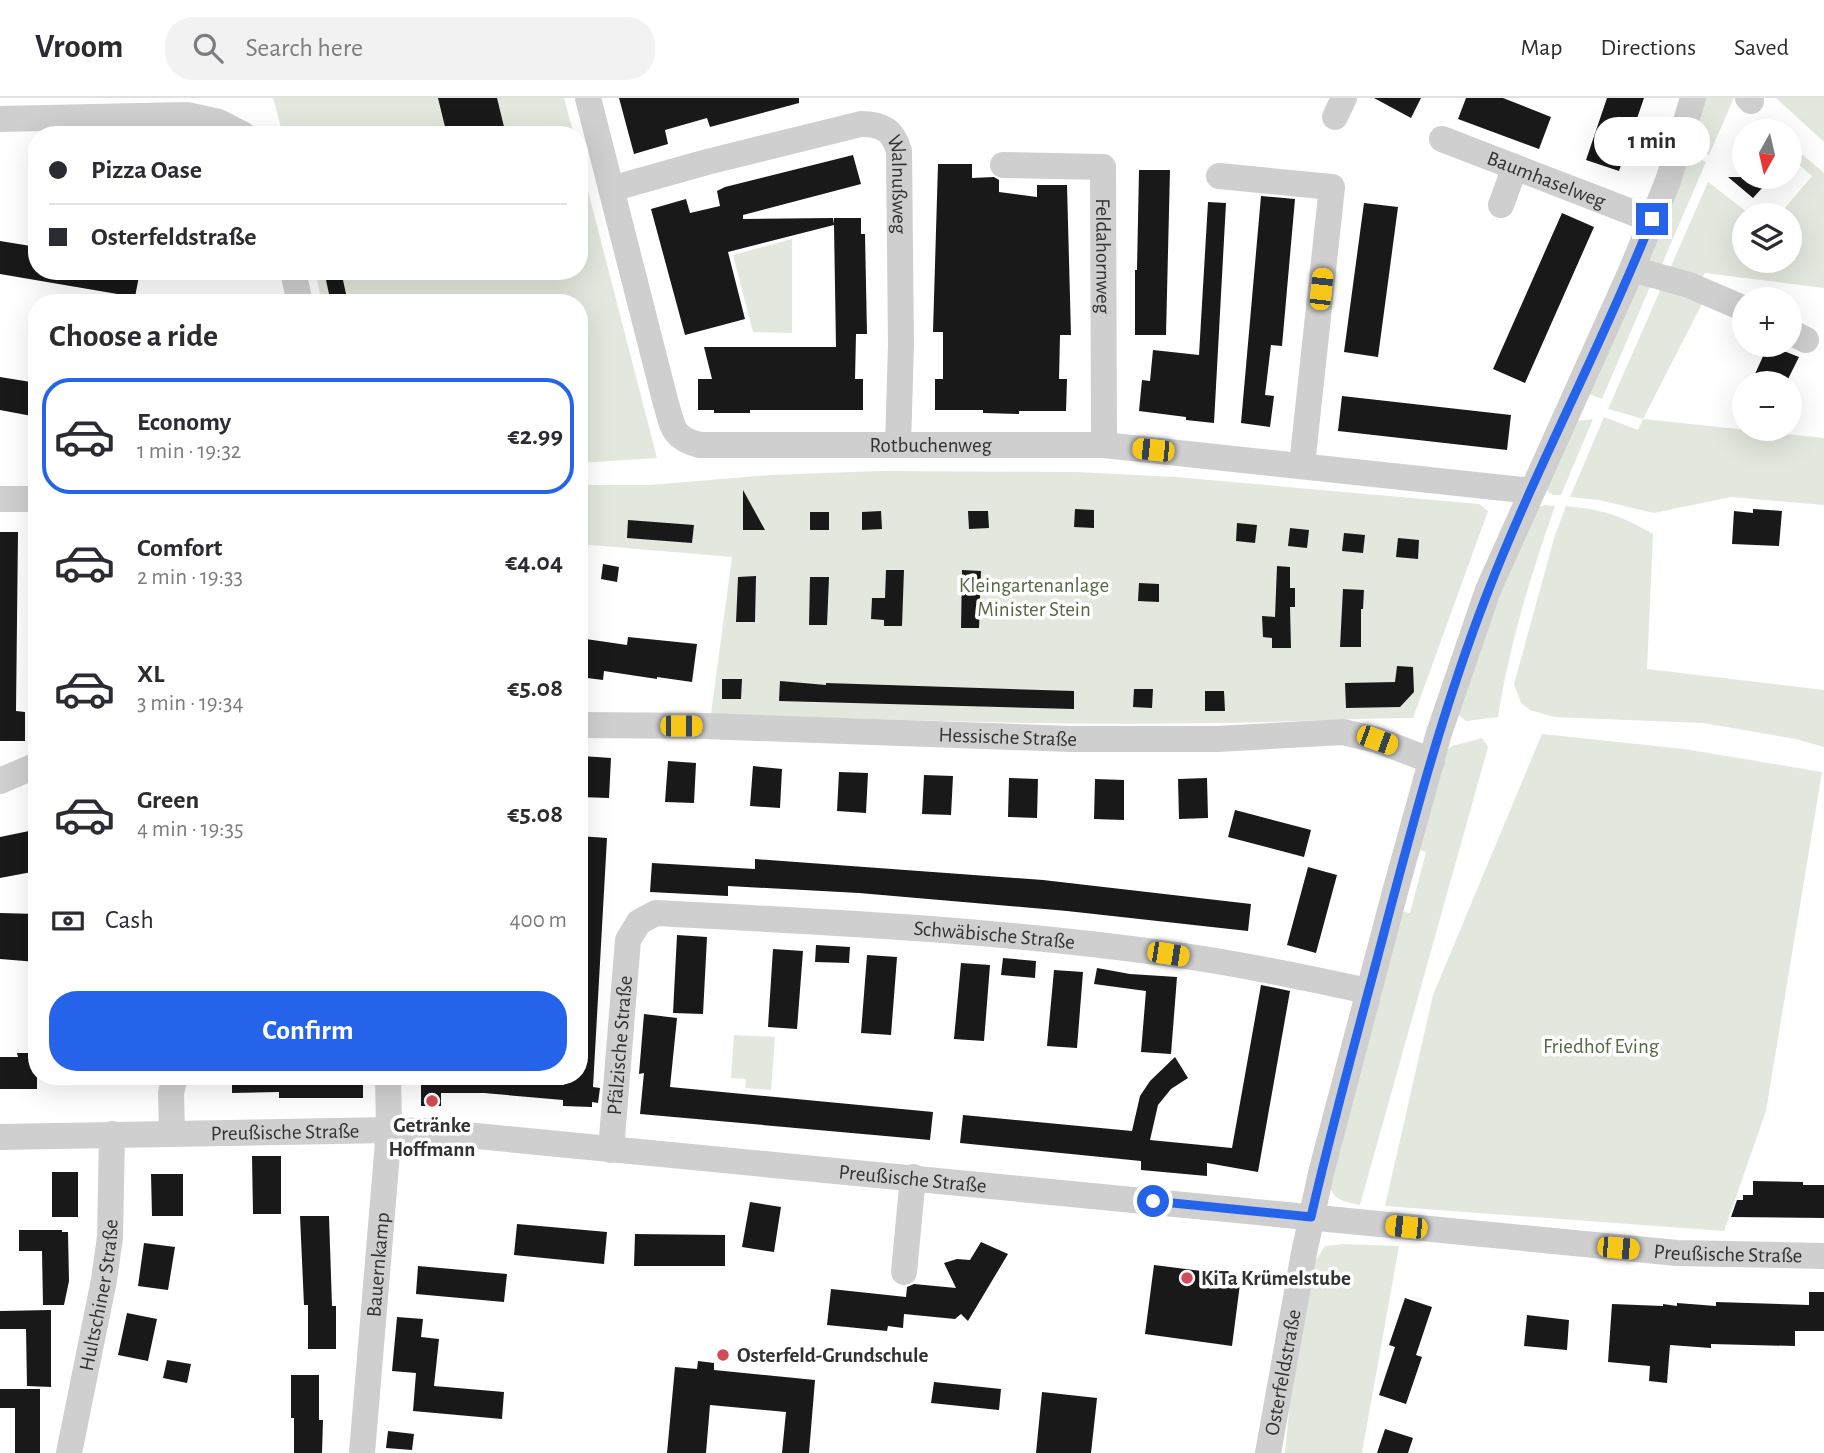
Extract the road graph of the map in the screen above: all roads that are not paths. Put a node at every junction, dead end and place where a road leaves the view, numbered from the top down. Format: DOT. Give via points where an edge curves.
graph roads {
  1 [pos="588,98"];
  2 [pos="1693,98"];
  3 [pos="9,112"];
  4 [pos="227,126"];
  5 [pos="1443,139"];
  6 [pos="1003,165"];
  7 [pos="1515,167"];
  8 [pos="1219,176"];
  9 [pos="611,189"];
  10 [pos="1501,205"];
  11 [pos="1652,219"];
  12 [pos="1632,270"];
  13 [pos="1732,303"];
  14 [pos="1104,444"];
  15 [pos="898,445"];
  16 [pos="1302,464"];
  17 [pos="1532,491"];
  18 [pos="0,499"];
  19 [pos="28,499"];
  20 [pos="588,725"];
  21 [pos="1432,761"];
  22 [pos="28,769"];
  23 [pos="0,781"];
  24 [pos="628,940"];
  25 [pos="1368,991"];
  26 [pos="173,1085"];
  27 [pos="388,1085"];
  28 [pos="389,1130"];
  29 [pos="112,1133"];
  30 [pos="172,1133"];
  31 [pos="0,1137"];
  32 [pos="611,1150"];
  33 [pos="914,1177"];
  34 [pos="1311,1217"];
  35 [pos="1824,1256"];
  36 [pos="904,1272"];
  37 [pos="69,1453"];
  38 [pos="362,1453"];
  39 [pos="1268,1453"];
  1 -- 9 [label="street, Rotbuchenweg"];
  2 -- 11 [label="street, Osterfeldstraße"];
  3 -- 4 [label="street" via="187,115"];
  5 -- 7 [label="street, Baumhaselweg"];
  6 -- 14 [label="street, Feldahornweg" via="1103,167"];
  7 -- 10 [label="street"];
  7 -- 11 [label="street, Baumhaselweg"];
  8 -- 16 [label="street" via="1332,187"];
  9 -- 15 [label="street, Rotbuchenweg" via="664,400 683,441 700,445"];
  9 -- 15 [label="street, Walnußweg" via="861,124 888,130 899,151"];
  11 -- 12 [label="street, Osterfeldstraße"];
  12 -- 13 [label="street" via="1689,285"];
  12 -- 17 [label="street, Osterfeldstraße"];
  14 -- 15 [label="street, Rotbuchenweg"];
  14 -- 16 [label="street, Rotbuchenweg"];
  16 -- 17 [label="street, Rotbuchenweg"];
  17 -- 21 [label="street, Osterfeldstraße" via="1468,644"];
  18 -- 19 [label="street"];
  20 -- 21 [label="street, Hessische Straße" via="1071,739 1217,739 1343,732"];
  21 -- 25 [label="street, Osterfeldstraße"];
  22 -- 23 [label="street"];
  24 -- 25 [label="street, Schwäbische Straße" via="639,922 656,913 973,932 1168,954"];
  24 -- 32 [label="street, Pfälzische Straße"];
  25 -- 34 [label="street, Osterfeldstraße"];
  26 -- 30 [label="street"];
  27 -- 28 [label="street, Bauernkamp"];
  28 -- 30 [label="street, Preußische Straße"];
  28 -- 32 [label="street, Preußische Straße"];
  28 -- 38 [label="street, Bauernkamp"];
  29 -- 30 [label="street, Preußische Straße"];
  29 -- 31 [label="street, Preußische Straße"];
  29 -- 37 [label="street, Hultschiner Straße" via="104,1280"];
  32 -- 33 [label="street, Preußische Straße"];
  33 -- 34 [label="street, Preußische Straße"];
  33 -- 36 [label="street"];
  34 -- 35 [label="street, Preußische Straße" via="1677,1254"];
  34 -- 39 [label="street, Osterfeldstraße"];
}
